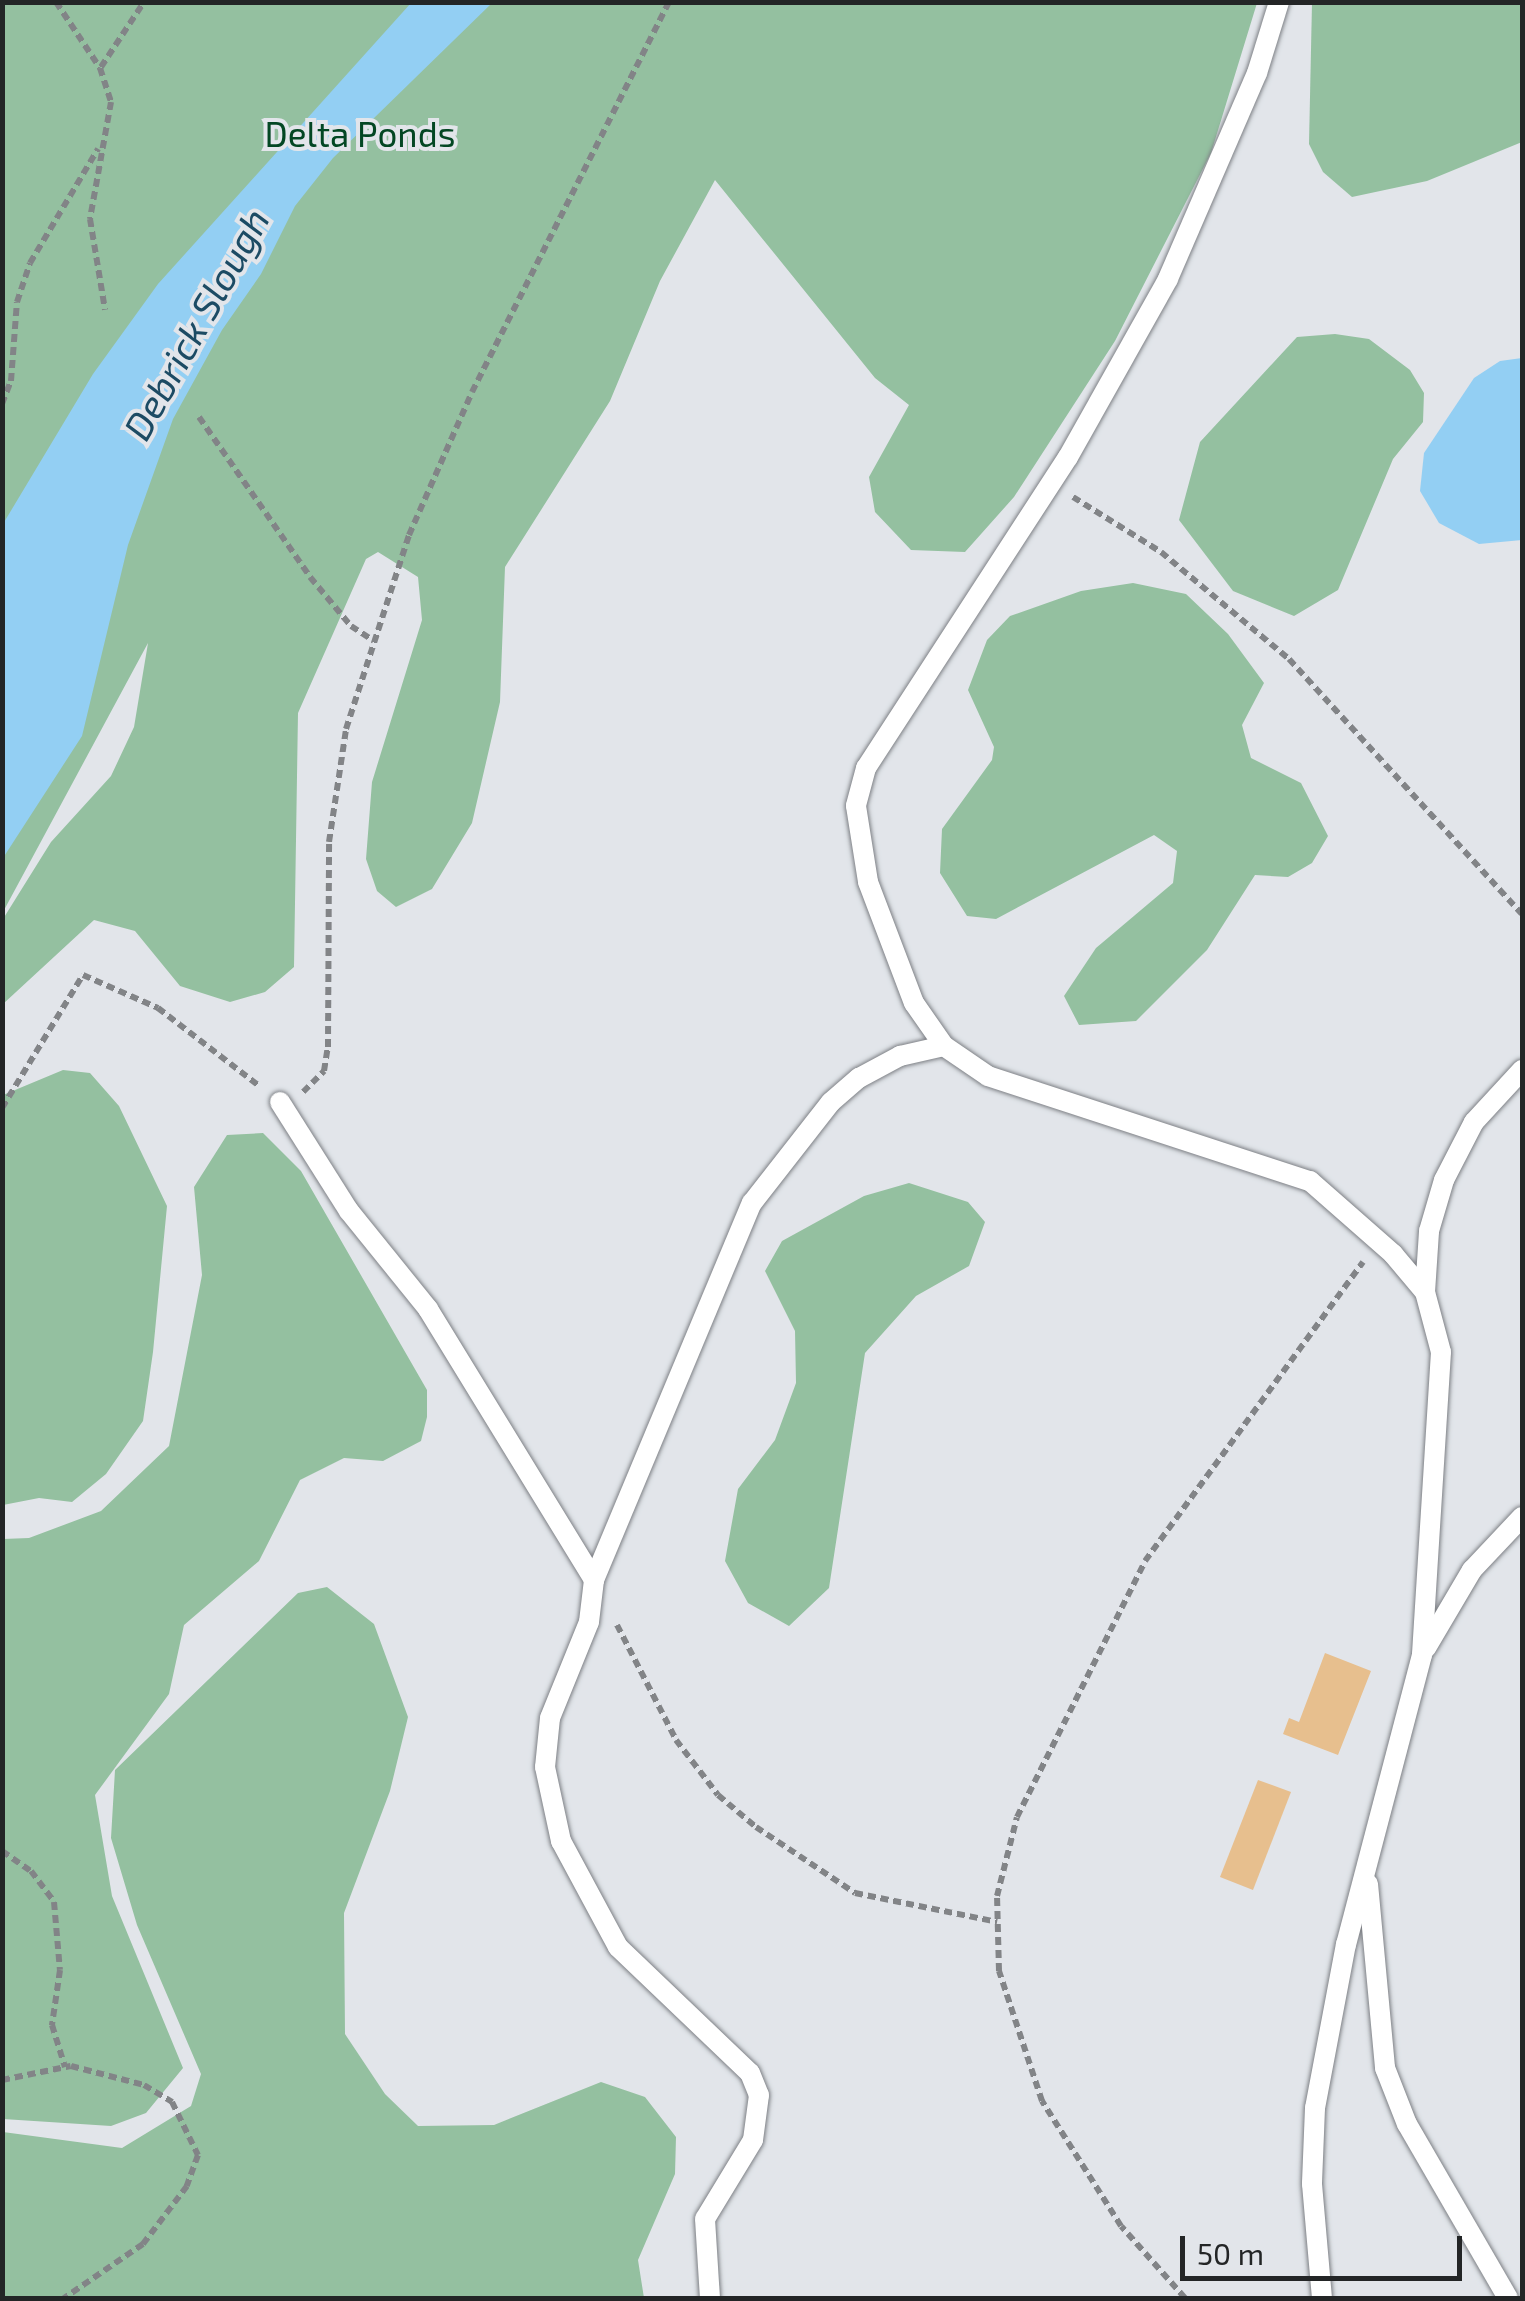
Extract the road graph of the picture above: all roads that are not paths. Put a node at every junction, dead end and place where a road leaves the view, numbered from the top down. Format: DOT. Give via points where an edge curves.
graph roads {
  1 [pos="1280,2"];
  2 [pos="944,1046"];
  3 [pos="1522,1070"];
  4 [pos="280,1102"];
  5 [pos="1425,1292"];
  6 [pos="1522,1518"];
  7 [pos="594,1580"];
  8 [pos="1422,1655"];
  9 [pos="1367,1867"];
  10 [pos="710,2298"];
  11 [pos="1322,2298"];
  12 [pos="1508,2298"];
  1 -- 2 [label="lane" via="1257,73 1168,279 1051,484 866,768 856,806 868,882 914,1003"];
  2 -- 5 [label="lane" via="988,1076 1310,1181"];
  2 -- 7 [label="lane" via="900,1056 859,1078 831,1102 752,1203"];
  3 -- 5 [label="lane" via="1474,1122 1444,1180 1429,1231"];
  4 -- 7 [label="lane" via="349,1211 428,1308"];
  5 -- 8 [label="lane" via="1442,1352"];
  6 -- 8 [label="lane" via="1472,1570"];
  7 -- 10 [label="lane" via="589,1622 550,1718 545,1767 561,1841 618,1947 750,2073 759,2095 753,2140 705,2219"];
  8 -- 9 [label="lane"];
  9 -- 11 [label="lane" via="1315,2108 1312,2184"];
  9 -- 12 [label="lane" via="1384,2068 1408,2124"];
}
